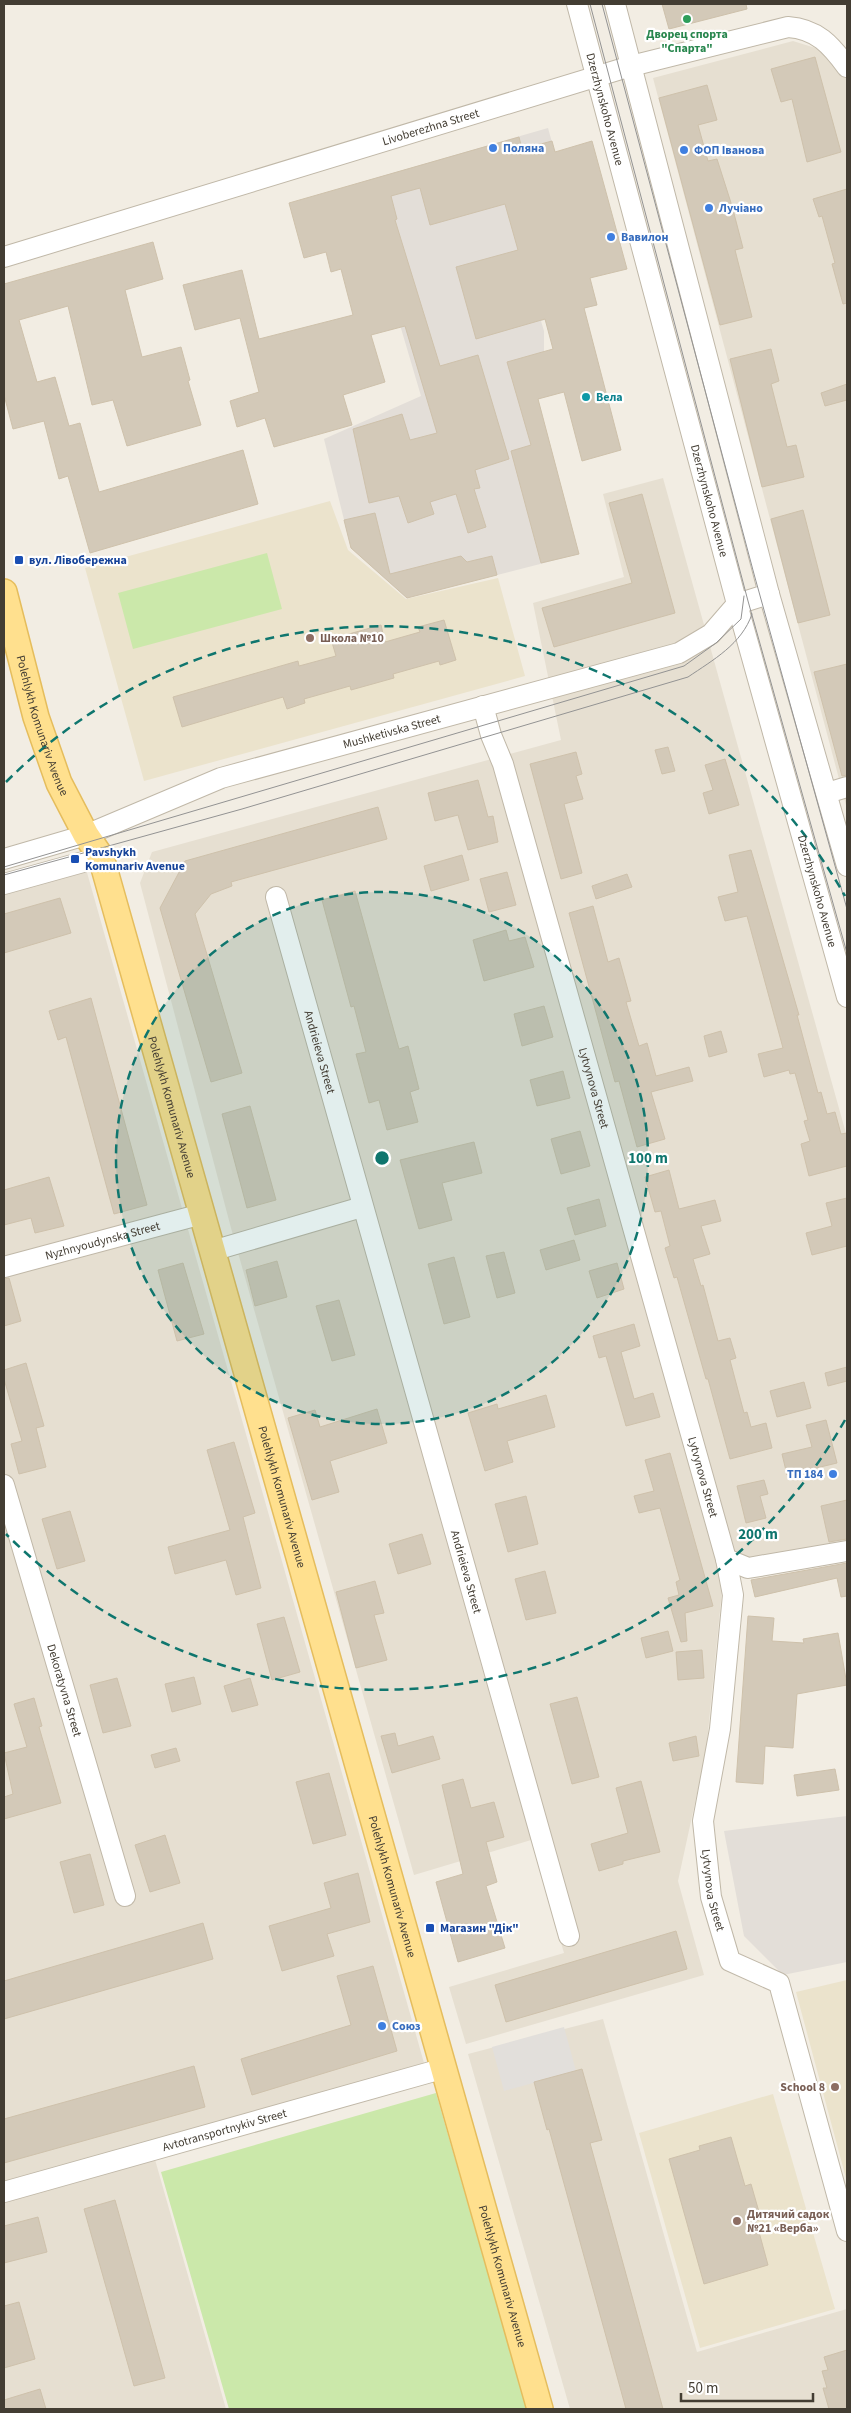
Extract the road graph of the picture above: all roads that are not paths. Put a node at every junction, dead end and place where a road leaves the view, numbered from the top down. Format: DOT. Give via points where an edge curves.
graph roads {
  1 [pos="577,4"];
  2 [pos="615,4"];
  3 [pos="631,66"];
  4 [pos="847,67"];
  5 [pos="596,77"];
  6 [pos="4,257"];
  7 [pos="4,592"];
  8 [pos="769,594"];
  9 [pos="737,604"];
  10 [pos="483,706"];
  11 [pos="847,787"];
  12 [pos="827,792"];
  13 [pos="86,835"];
  14 [pos="101,857"];
  15 [pos="4,859"];
  16 [pos="847,866"];
  17 [pos="4,884"];
  18 [pos="276,897"];
  19 [pos="847,997"];
  20 [pos="362,1207"];
  21 [pos="202,1214"];
  22 [pos="212,1251"];
  23 [pos="4,1268"];
  24 [pos="4,1485"];
  25 [pos="847,1551"];
  26 [pos="726,1559"];
  27 [pos="125,1896"];
  28 [pos="569,1936"];
  29 [pos="445,2068"];
  30 [pos="4,2192"];
  31 [pos="847,2231"];
  32 [pos="540,2409"];
  1 -- 5 [label="street, Dzerzhynskoho Avenue"];
  2 -- 3 [label="street"];
  3 -- 4 [label="street, Livoberezhna Street" via="788,27 811,31 832,46"];
  3 -- 5 [label="street, Livoberezhna Street"];
  3 -- 8 [label="street"];
  5 -- 6 [label="street, Livoberezhna Street"];
  5 -- 9 [label="street, Dzerzhynskoho Avenue"];
  7 -- 13 [label="main road, Polehlykh Komunariv Avenue" via="36,717 59,784"];
  8 -- 9 [label="street"];
  8 -- 12 [label="street"];
  9 -- 10 [label="street, Mushketivska Street" via="711,634 679,653"];
  9 -- 19 [label="street, Dzerzhynskoho Avenue"];
  10 -- 13 [label="street, Mushketivska Street" via="221,778"];
  10 -- 26 [label="street, Lytvynova Street" via="503,764"];
  11 -- 12 [label="street"];
  12 -- 16 [label="street"];
  13 -- 14 [label="main road, Polehlykh Komunariv Avenue"];
  13 -- 15 [label="street, Mushketivska Street"];
  14 -- 17 [label="street"];
  14 -- 21 [label="main road, Polehlykh Komunariv Avenue"];
  18 -- 20 [label="street, Andrieieva Street"];
  20 -- 22 [label="street"];
  20 -- 28 [label="street, Andrieieva Street"];
  21 -- 22 [label="main road, Polehlykh Komunariv Avenue"];
  21 -- 23 [label="street, Nyzhnyoudynska Street"];
  22 -- 29 [label="main road, Polehlykh Komunariv Avenue"];
  24 -- 27 [label="street, Dekoratyvna Street"];
  25 -- 26 [label="street" via="748,1568"];
  26 -- 31 [label="street, Lytvynova Street" via="733,1595 720,1729 703,1822 711,1898 730,1961 779,1983"];
  29 -- 30 [label="street, Avtotransportnykiv Street"];
  29 -- 32 [label="main road, Polehlykh Komunariv Avenue"];
}
